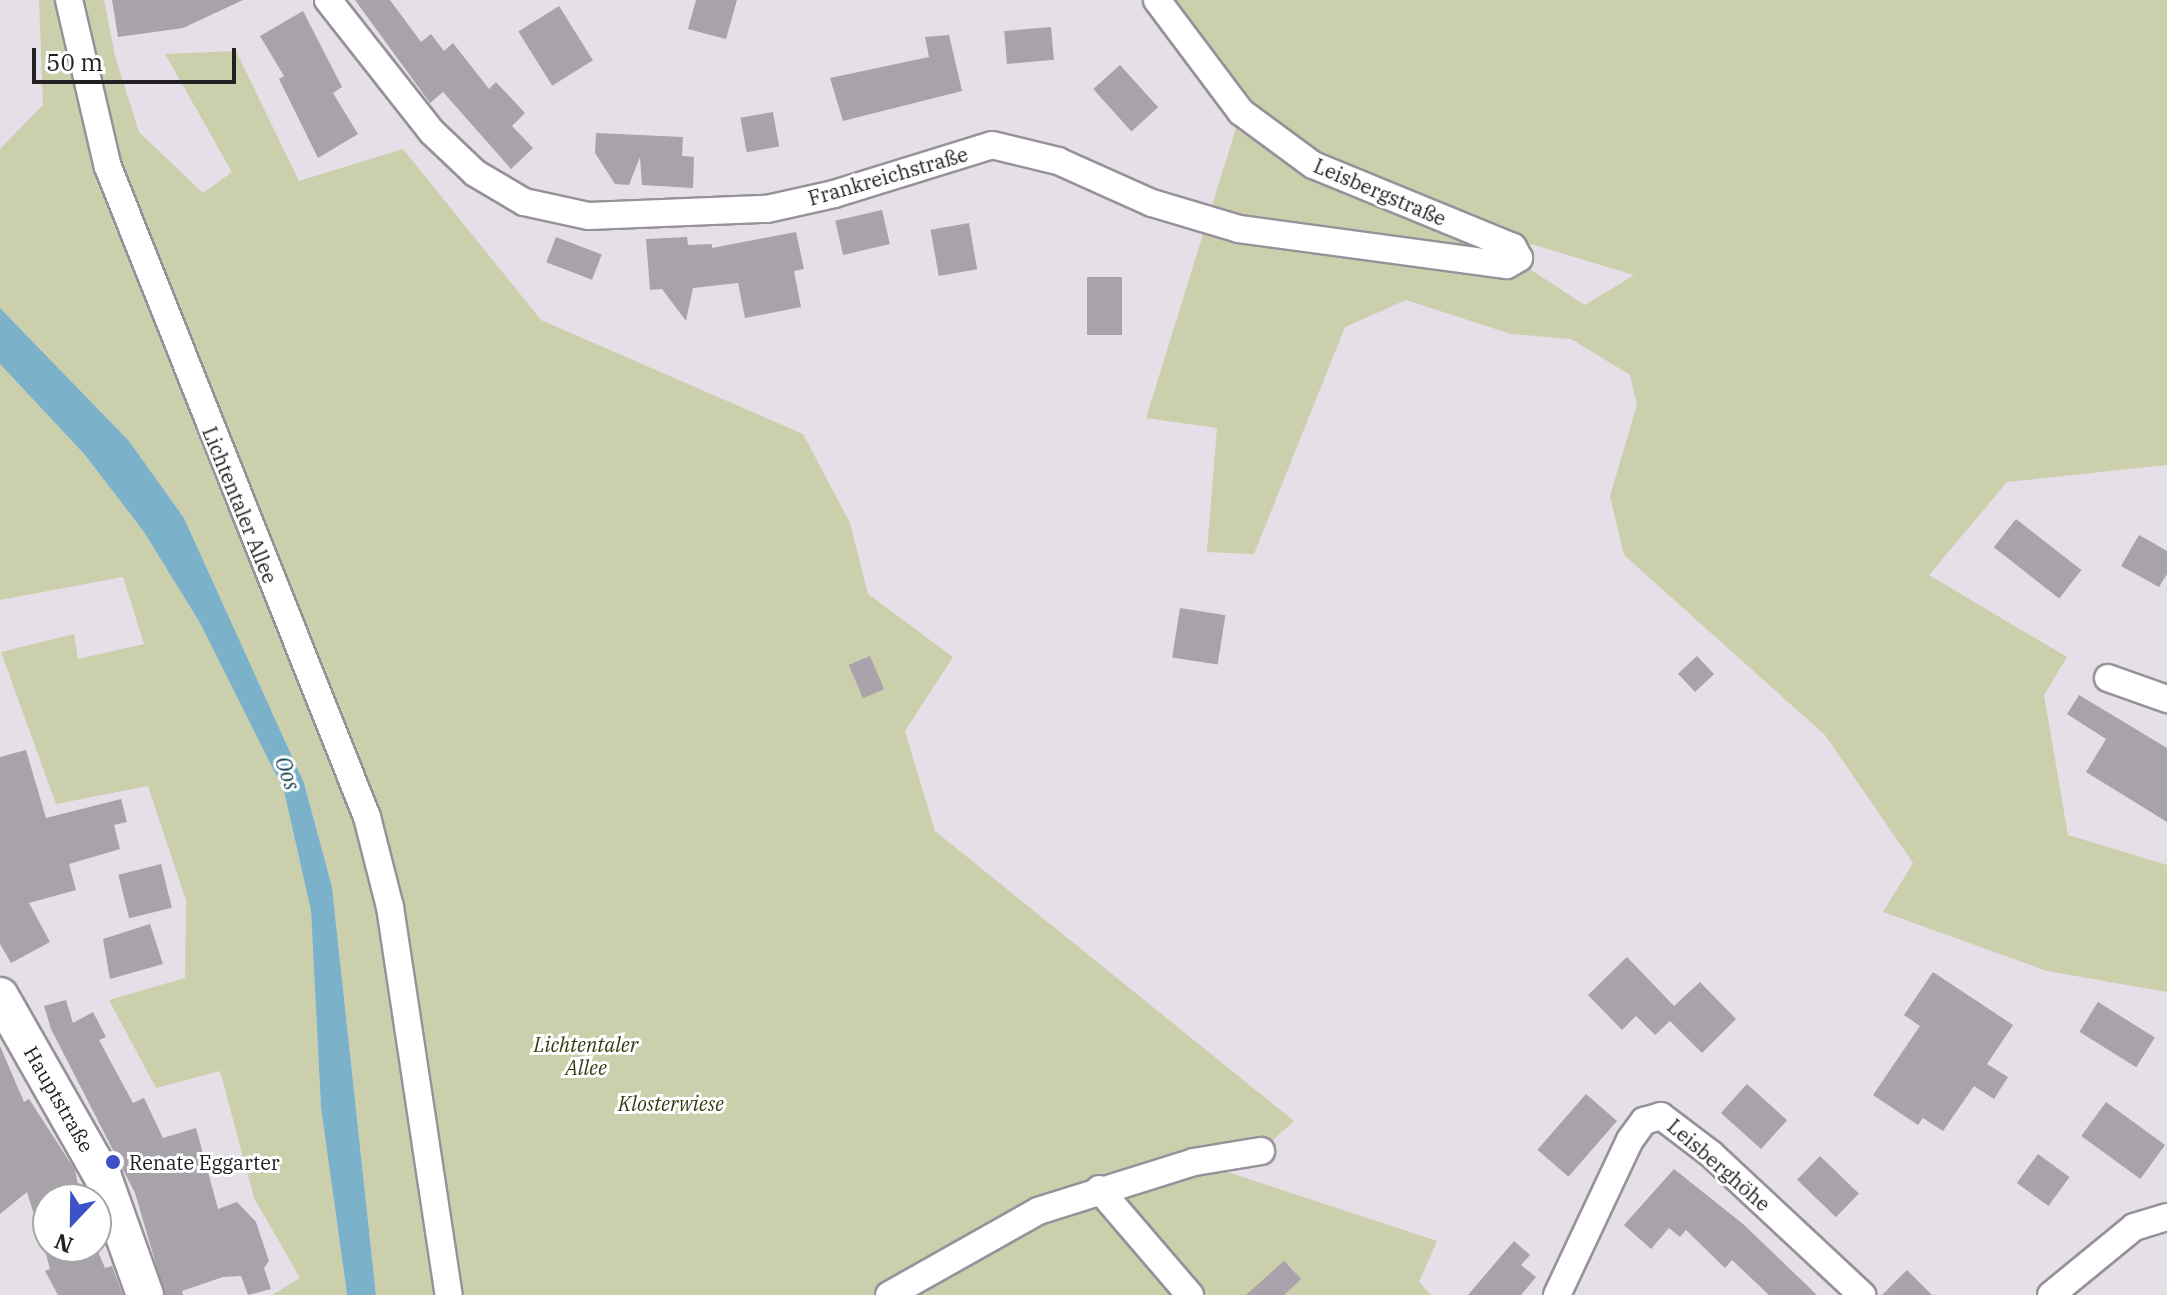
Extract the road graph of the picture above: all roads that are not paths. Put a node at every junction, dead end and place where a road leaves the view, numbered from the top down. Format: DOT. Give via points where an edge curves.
graph roads {
  1 [pos="69,0"];
  2 [pos="328,0"];
  3 [pos="1157,0"];
  4 [pos="1519,258"];
  5 [pos="2108,678"];
  6 [pos="2167,699"];
  7 [pos="1,1002"];
  8 [pos="1261,1151"];
  9 [pos="1099,1189"];
  10 [pos="2167,1217"];
  11 [pos="145,1295"];
  12 [pos="449,1295"];
  13 [pos="889,1295"];
  14 [pos="1190,1295"];
  15 [pos="1557,1295"];
  16 [pos="1862,1295"];
  17 [pos="2051,1295"];
  1 -- 12 [label="street, Lichtentaler Allee" via="108,167 367,817 390,907"];
  2 -- 4 [label="street, Frankreichstraße" via="432,132 475,173 537,205 589,216 767,209 992,145 1058,161 1152,203 1239,229 1507,265"];
  3 -- 4 [label="street, Leisbergstraße" via="1241,112 1313,165 1513,247"];
  5 -- 6 [label="street"];
  7 -- 11 [label="main road, Hauptstraße" via="103,1177"];
  8 -- 9 [label="street" via="1194,1162"];
  9 -- 13 [label="street" via="1016,1222"];
  9 -- 14 [label="street"];
  10 -- 17 [label="street" via="2134,1227"];
  15 -- 16 [label="street, Leisberghöhe" via="1630,1140 1660,1109"];
}
